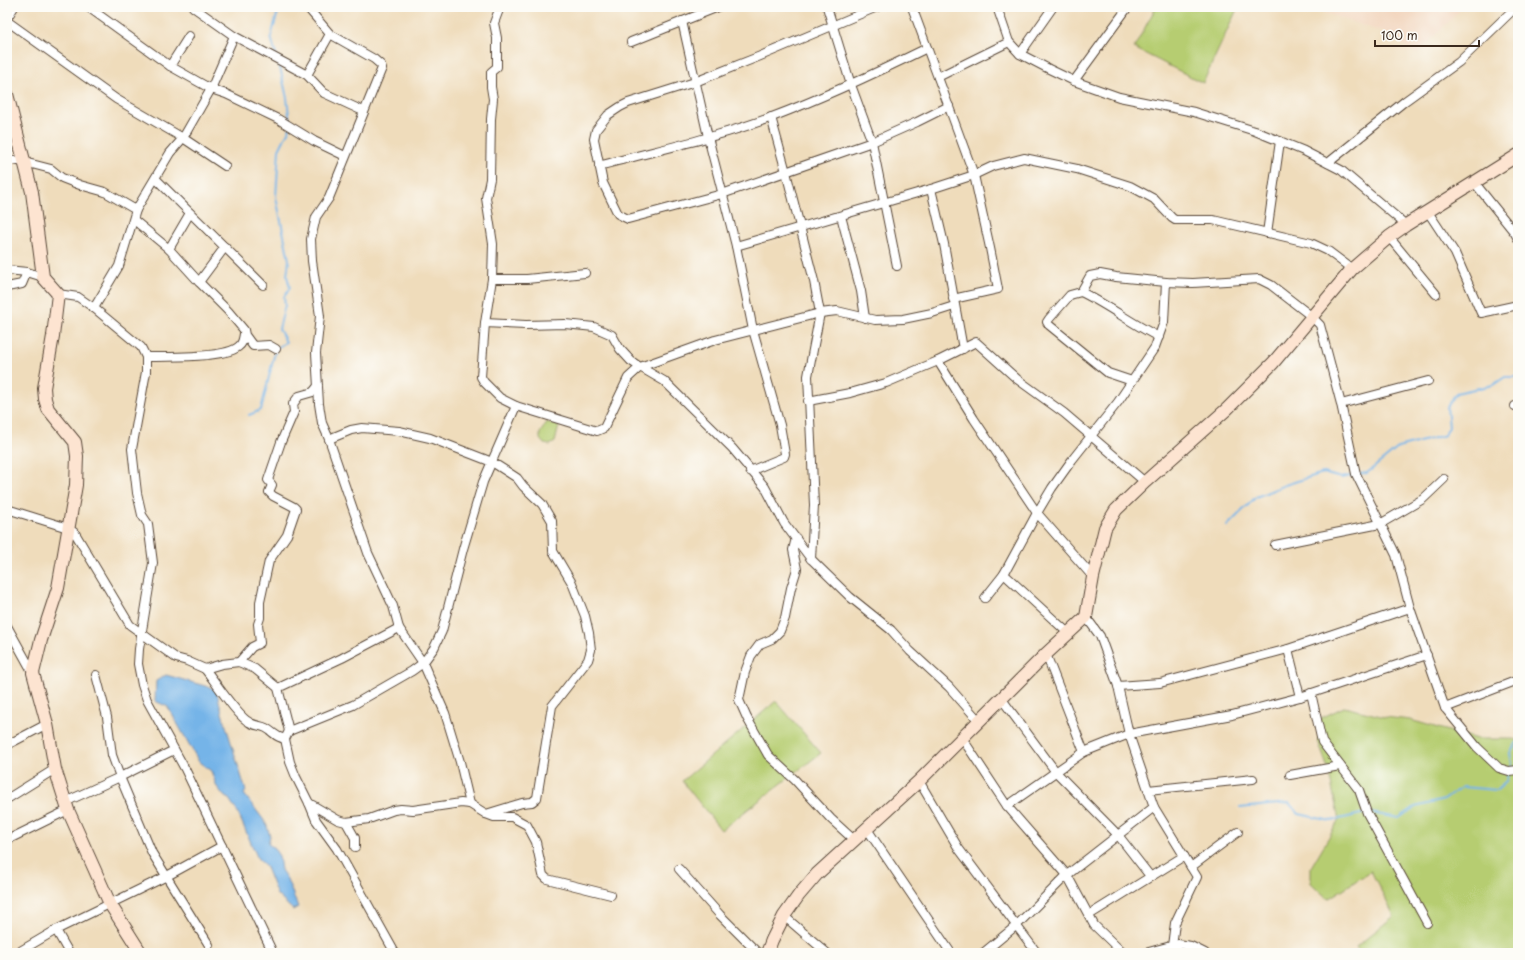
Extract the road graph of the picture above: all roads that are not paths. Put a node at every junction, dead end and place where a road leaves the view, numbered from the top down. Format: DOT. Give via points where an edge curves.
graph roads {
  1 [pos="14,7"];
  2 [pos="88,7"];
  3 [pos="307,7"];
  4 [pos="500,7"];
  5 [pos="718,7"];
  6 [pos="827,7"];
  7 [pos="877,7"];
  8 [pos="912,7"];
  9 [pos="997,7"];
  10 [pos="1053,7"];
  11 [pos="1128,7"];
  12 [pos="198,9"];
  13 [pos="1516,12"];
  14 [pos="7,18"];
  15 [pos="7,21"];
  16 [pos="682,21"];
  17 [pos="832,26"];
  18 [pos="330,34"];
  19 [pos="189,36"];
  20 [pos="234,36"];
  21 [pos="631,42"];
  22 [pos="1009,42"];
  23 [pos="927,48"];
  24 [pos="1020,54"];
  25 [pos="170,66"];
  26 [pos="307,75"];
  27 [pos="938,77"];
  28 [pos="1074,81"];
  29 [pos="695,82"];
  30 [pos="851,85"];
  31 [pos="211,89"];
  32 [pos="7,94"];
  33 [pos="949,106"];
  34 [pos="363,111"];
  35 [pos="771,118"];
  36 [pos="708,137"];
  37 [pos="183,138"];
  38 [pos="1280,141"];
  39 [pos="872,142"];
  40 [pos="1518,155"];
  41 [pos="345,156"];
  42 [pos="7,159"];
  43 [pos="24,162"];
  44 [pos="1328,163"];
  45 [pos="225,166"];
  46 [pos="600,166"];
  47 [pos="786,172"];
  48 [pos="974,175"];
  49 [pos="156,179"];
  50 [pos="1474,182"];
  51 [pos="930,189"];
  52 [pos="722,194"];
  53 [pos="883,202"];
  54 [pos="136,210"];
  55 [pos="1428,212"];
  56 [pos="190,213"];
  57 [pos="840,216"];
  58 [pos="134,220"];
  59 [pos="1406,225"];
  60 [pos="800,227"];
  61 [pos="1267,233"];
  62 [pos="1390,237"];
  63 [pos="1518,239"];
  64 [pos="736,246"];
  65 [pos="225,247"];
  66 [pos="169,249"];
  67 [pos="897,266"];
  68 [pos="7,270"];
  69 [pos="1352,270"];
  70 [pos="27,272"];
  71 [pos="586,273"];
  72 [pos="43,277"];
  73 [pos="492,279"];
  74 [pos="199,282"];
  75 [pos="1166,282"];
  76 [pos="263,285"];
  77 [pos="7,287"];
  78 [pos="1081,292"];
  79 [pos="58,294"];
  80 [pos="1436,294"];
  81 [pos="953,302"];
  82 [pos="1518,305"];
  83 [pos="94,308"];
  84 [pos="820,313"];
  85 [pos="1311,316"];
  86 [pos="865,318"];
  87 [pos="485,323"];
  88 [pos="753,330"];
  89 [pos="244,334"];
  90 [pos="1159,338"];
  91 [pos="276,349"];
  92 [pos="962,349"];
  93 [pos="146,357"];
  94 [pos="938,361"];
  95 [pos="640,367"];
  96 [pos="1132,381"];
  97 [pos="1428,381"];
  98 [pos="318,386"];
  99 [pos="808,401"];
  100 [pos="1341,404"];
  101 [pos="516,406"];
  102 [pos="1092,437"];
  103 [pos="329,439"];
  104 [pos="492,462"];
  105 [pos="750,471"];
  106 [pos="1444,480"];
  107 [pos="1145,482"];
  108 [pos="7,509"];
  109 [pos="1037,513"];
  110 [pos="1380,524"];
  111 [pos="68,528"];
  112 [pos="796,538"];
  113 [pos="1274,545"];
  114 [pos="811,559"];
  115 [pos="1004,574"];
  116 [pos="1093,576"];
  117 [pos="985,598"];
  118 [pos="1410,608"];
  119 [pos="1086,617"];
  120 [pos="7,626"];
  121 [pos="399,628"];
  122 [pos="1068,633"];
  123 [pos="142,634"];
  124 [pos="1288,649"];
  125 [pos="1046,654"];
  126 [pos="1427,654"];
  127 [pos="239,662"];
  128 [pos="423,663"];
  129 [pos="205,669"];
  130 [pos="33,673"];
  131 [pos="96,675"];
  132 [pos="1518,680"];
  133 [pos="1118,686"];
  134 [pos="278,688"];
  135 [pos="1311,693"];
  136 [pos="1300,697"];
  137 [pos="1001,698"];
  138 [pos="1445,708"];
  139 [pos="980,721"];
  140 [pos="47,724"];
  141 [pos="1129,734"];
  142 [pos="287,735"];
  143 [pos="962,738"];
  144 [pos="7,745"];
  145 [pos="174,750"];
  146 [pos="1084,752"];
  147 [pos="1340,766"];
  148 [pos="55,769"];
  149 [pos="1518,770"];
  150 [pos="1056,772"];
  151 [pos="1290,775"];
  152 [pos="120,778"];
  153 [pos="1253,779"];
  154 [pos="919,781"];
  155 [pos="1148,790"];
  156 [pos="7,800"];
  157 [pos="309,803"];
  158 [pos="470,804"];
  159 [pos="67,806"];
  160 [pos="1007,806"];
  161 [pos="1154,807"];
  162 [pos="486,814"];
  163 [pos="346,822"];
  164 [pos="867,829"];
  165 [pos="1238,832"];
  166 [pos="1118,835"];
  167 [pos="7,840"];
  168 [pos="854,840"];
  169 [pos="222,846"];
  170 [pos="355,847"];
  171 [pos="1184,856"];
  172 [pos="1191,867"];
  173 [pos="679,869"];
  174 [pos="1067,875"];
  175 [pos="167,876"];
  176 [pos="1150,876"];
  177 [pos="611,895"];
  178 [pos="110,904"];
  179 [pos="1089,915"];
  180 [pos="784,916"];
  181 [pos="1427,923"];
  182 [pos="1017,925"];
  183 [pos="56,930"];
  184 [pos="209,945"];
  185 [pos="1172,946"];
  186 [pos="17,953"];
  187 [pos="70,953"];
  188 [pos="141,953"];
  189 [pos="273,953"];
  190 [pos="395,953"];
  191 [pos="758,953"];
  192 [pos="767,953"];
  193 [pos="827,953"];
  194 [pos="951,953"];
  195 [pos="983,953"];
  196 [pos="1037,953"];
  197 [pos="1123,953"];
  198 [pos="1145,953"];
  199 [pos="1205,953"];
  1 -- 14 [label="street"];
  2 -- 25 [label="street"];
  3 -- 18 [label="street"];
  4 -- 73 [label="street" via="494,23 497,67 491,72 490,87 493,98 490,179 486,198 493,244"];
  5 -- 16 [label="street"];
  6 -- 17 [label="street"];
  7 -- 17 [label="street"];
  8 -- 23 [label="street"];
  9 -- 22 [label="street"];
  10 -- 24 [label="street"];
  11 -- 28 [label="street"];
  12 -- 20 [label="street"];
  13 -- 44 [label="street" via="1459,62"];
  15 -- 37 [label="street" via="116,99"];
  16 -- 21 [label="street"];
  16 -- 29 [label="street"];
  17 -- 29 [label="street"];
  17 -- 30 [label="street"];
  18 -- 26 [label="street"];
  18 -- 34 [label="street" via="381,65 382,68"];
  19 -- 25 [label="street"];
  20 -- 26 [label="street"];
  20 -- 31 [label="street"];
  22 -- 24 [label="street"];
  22 -- 27 [label="street"];
  23 -- 27 [label="street"];
  23 -- 30 [label="street"];
  24 -- 28 [label="street"];
  25 -- 31 [label="street"];
  26 -- 34 [label="street" via="324,93"];
  27 -- 33 [label="street"];
  28 -- 38 [label="street" via="1119,97 1223,120"];
  29 -- 36 [label="street"];
  29 -- 46 [label="street" via="628,103 608,115 596,130 594,139"];
  30 -- 35 [label="street"];
  30 -- 39 [label="street"];
  31 -- 37 [label="street"];
  31 -- 41 [label="street" via="278,119"];
  32 -- 43 [label="street"];
  33 -- 39 [label="street"];
  33 -- 48 [label="street"];
  34 -- 41 [label="street"];
  35 -- 36 [label="street"];
  35 -- 47 [label="street"];
  36 -- 46 [label="street"];
  36 -- 52 [label="street"];
  37 -- 45 [label="street"];
  37 -- 49 [label="street" via="170,153"];
  38 -- 44 [label="street"];
  38 -- 61 [label="street"];
  39 -- 47 [label="street"];
  39 -- 53 [label="street"];
  40 -- 50 [label="street"];
  41 -- 98 [label="street" via="329,198 316,217 311,239 320,316 316,353"];
  42 -- 43 [label="street"];
  43 -- 54 [label="street" via="51,169 62,178 105,192"];
  43 -- 72 [label="street" via="32,192"];
  44 -- 59 [label="street" via="1341,170"];
  46 -- 52 [label="street" via="603,183 618,214 628,219"];
  47 -- 52 [label="street"];
  47 -- 60 [label="street"];
  48 -- 51 [label="street"];
  48 -- 61 [label="street" via="993,166 1024,158 1077,169 1130,186 1154,199 1175,220 1213,220"];
  48 -- 81 [label="street" via="998,289"];
  49 -- 54 [label="street"];
  49 -- 56 [label="street"];
  50 -- 55 [label="street"];
  50 -- 63 [label="street"];
  51 -- 53 [label="street"];
  51 -- 81 [label="street" via="944,244"];
  52 -- 64 [label="street"];
  53 -- 57 [label="street"];
  53 -- 67 [label="street"];
  54 -- 58 [label="street"];
  55 -- 59 [label="street"];
  55 -- 82 [label="street" via="1454,253 1481,313"];
  56 -- 65 [label="street"];
  56 -- 66 [label="street"];
  57 -- 60 [label="street"];
  57 -- 86 [label="street" via="861,291"];
  58 -- 66 [label="street"];
  58 -- 83 [label="street" via="119,266"];
  59 -- 62 [label="street"];
  60 -- 64 [label="street"];
  60 -- 84 [label="street"];
  61 -- 69 [label="street" via="1319,246"];
  62 -- 69 [label="street"];
  62 -- 80 [label="street"];
  64 -- 88 [label="street"];
  65 -- 74 [label="street"];
  65 -- 76 [label="street"];
  66 -- 74 [label="street"];
  68 -- 70 [label="street"];
  69 -- 85 [label="street"];
  70 -- 72 [label="street"];
  70 -- 77 [label="street" via="22,284"];
  71 -- 73 [label="street" via="527,279"];
  72 -- 79 [label="street"];
  73 -- 87 [label="street"];
  74 -- 89 [label="street" via="244,330"];
  75 -- 78 [label="street" via="1100,274 1090,276"];
  75 -- 85 [label="street" via="1258,279 1271,285"];
  75 -- 90 [label="street" via="1164,322"];
  78 -- 90 [label="street"];
  78 -- 96 [label="street" via="1070,295 1049,319 1049,325 1108,372"];
  79 -- 83 [label="street" via="78,297"];
  79 -- 111 [label="street" via="44,388 48,409 75,442 76,485"];
  81 -- 86 [label="street" via="932,314 903,319"];
  81 -- 92 [label="street"];
  83 -- 93 [label="street" via="141,347"];
  84 -- 86 [label="street" via="836,311"];
  84 -- 88 [label="street"];
  84 -- 99 [label="street" via="808,376"];
  85 -- 100 [label="street" via="1320,326"];
  85 -- 107 [label="street" via="1273,363 1227,409"];
  87 -- 95 [label="street" via="594,327 612,335 620,350"];
  87 -- 101 [label="street" via="481,377 500,398"];
  88 -- 95 [label="street" via="715,340"];
  88 -- 105 [label="street" via="780,425 785,454 784,457"];
  89 -- 91 [label="street" via="254,346 269,345"];
  89 -- 93 [label="street" via="242,342 230,352 199,356"];
  90 -- 96 [label="street"];
  92 -- 94 [label="street"];
  92 -- 102 [label="street" via="976,342 1017,379"];
  93 -- 123 [label="street" via="146,372 132,449 137,493 142,514 148,524 153,563"];
  94 -- 99 [label="street" via="886,383"];
  94 -- 109 [label="street"];
  95 -- 101 [label="street" via="628,378 601,430 597,431"];
  95 -- 105 [label="street" via="664,381 732,448"];
  96 -- 102 [label="street"];
  97 -- 100 [label="street"];
  98 -- 103 [label="street" via="322,423"];
  98 -- 127 [label="street" via="314,392 299,396 293,404 294,412 268,480 272,485 269,492 296,509 287,535 269,561 260,602 260,642"];
  99 -- 114 [label="street" via="814,505"];
  100 -- 110 [label="street" via="1356,474"];
  101 -- 104 [label="street"];
  102 -- 107 [label="street"];
  102 -- 109 [label="street" via="1064,471"];
  103 -- 104 [label="street" via="362,428 399,431 430,438"];
  103 -- 121 [label="street" via="368,553 393,606"];
  104 -- 128 [label="street" via="482,482 442,631"];
  104 -- 162 [label="street" via="517,478 542,504 552,521 553,551 572,583 585,616 591,650 588,660 552,706 537,798 532,802"];
  105 -- 112 [label="street" via="765,487 784,523"];
  106 -- 110 [label="street" via="1423,499"];
  107 -- 116 [label="street" via="1116,510 1105,528"];
  108 -- 111 [label="street"];
  109 -- 115 [label="street"];
  109 -- 116 [label="street"];
  110 -- 113 [label="street"];
  110 -- 118 [label="street" via="1396,555"];
  111 -- 123 [label="street" via="75,533 130,625"];
  111 -- 130 [label="street" via="58,588"];
  112 -- 114 [label="street"];
  112 -- 168 [label="street" via="793,550 797,569 790,588 785,618 780,631 772,639 760,644 751,656 739,700 768,755"];
  114 -- 139 [label="street" via="850,597 891,630"];
  115 -- 117 [label="street"];
  115 -- 122 [label="street"];
  116 -- 119 [label="street"];
  118 -- 124 [label="street"];
  118 -- 126 [label="street"];
  119 -- 122 [label="street"];
  119 -- 133 [label="street" via="1100,636"];
  120 -- 130 [label="street"];
  121 -- 128 [label="street"];
  121 -- 134 [label="street"];
  122 -- 125 [label="street"];
  123 -- 129 [label="street" via="176,658"];
  123 -- 145 [label="street" via="138,664 142,686"];
  124 -- 133 [label="street" via="1160,683"];
  124 -- 136 [label="street"];
  125 -- 137 [label="street"];
  125 -- 146 [label="street"];
  126 -- 135 [label="street"];
  126 -- 138 [label="street"];
  127 -- 129 [label="street"];
  127 -- 134 [label="street" via="255,669"];
  128 -- 142 [label="street" via="412,672 352,705"];
  128 -- 158 [label="street" via="445,713"];
  129 -- 142 [label="street" via="247,722 263,726 277,737"];
  130 -- 140 [label="street"];
  131 -- 152 [label="street" via="107,717 112,755"];
  132 -- 138 [label="street"];
  133 -- 141 [label="street"];
  134 -- 142 [label="street" via="286,716"];
  135 -- 136 [label="street"];
  135 -- 147 [label="street" via="1322,742"];
  136 -- 141 [label="street" via="1232,715"];
  137 -- 139 [label="street"];
  137 -- 150 [label="street"];
  138 -- 149 [label="street" via="1477,747 1499,768"];
  139 -- 143 [label="street"];
  140 -- 144 [label="street"];
  140 -- 148 [label="street"];
  141 -- 146 [label="street"];
  141 -- 155 [label="street"];
  142 -- 157 [label="street" via="290,762"];
  143 -- 154 [label="street"];
  143 -- 160 [label="street"];
  145 -- 152 [label="street"];
  145 -- 169 [label="street"];
  146 -- 150 [label="street"];
  147 -- 151 [label="street"];
  147 -- 181 [label="street" via="1359,790 1367,813"];
  148 -- 156 [label="street"];
  148 -- 159 [label="street"];
  150 -- 160 [label="street"];
  150 -- 166 [label="street"];
  152 -- 159 [label="street"];
  152 -- 175 [label="street" via="152,853"];
  153 -- 155 [label="street"];
  154 -- 164 [label="street"];
  154 -- 182 [label="street" via="959,849"];
  155 -- 161 [label="street"];
  157 -- 163 [label="street"];
  157 -- 190 [label="street" via="316,820 345,863"];
  158 -- 162 [label="street"];
  158 -- 163 [label="street" via="394,810 369,819"];
  159 -- 167 [label="street"];
  159 -- 178 [label="street"];
  160 -- 174 [label="street"];
  161 -- 166 [label="street"];
  161 -- 171 [label="street"];
  162 -- 177 [label="street" via="494,817 512,817 527,825 536,842 543,875 547,879"];
  163 -- 170 [label="street" via="354,838"];
  164 -- 168 [label="street"];
  164 -- 194 [label="street"];
  165 -- 172 [label="street"];
  166 -- 174 [label="street"];
  166 -- 176 [label="street"];
  168 -- 180 [label="street" via="817,874"];
  169 -- 175 [label="street"];
  169 -- 189 [label="street"];
  171 -- 172 [label="street"];
  171 -- 176 [label="street"];
  172 -- 185 [label="street" via="1197,877 1175,923"];
  173 -- 191 [label="street"];
  174 -- 179 [label="street"];
  174 -- 182 [label="street"];
  175 -- 178 [label="street"];
  175 -- 184 [label="street"];
  176 -- 179 [label="street"];
  178 -- 183 [label="street"];
  178 -- 188 [label="street"];
  179 -- 197 [label="street" via="1094,925"];
  180 -- 192 [label="street"];
  180 -- 193 [label="street"];
  182 -- 195 [label="street"];
  182 -- 196 [label="street"];
  183 -- 186 [label="street"];
  183 -- 187 [label="street"];
  185 -- 198 [label="street"];
  185 -- 199 [label="street" via="1185,945"];
}
